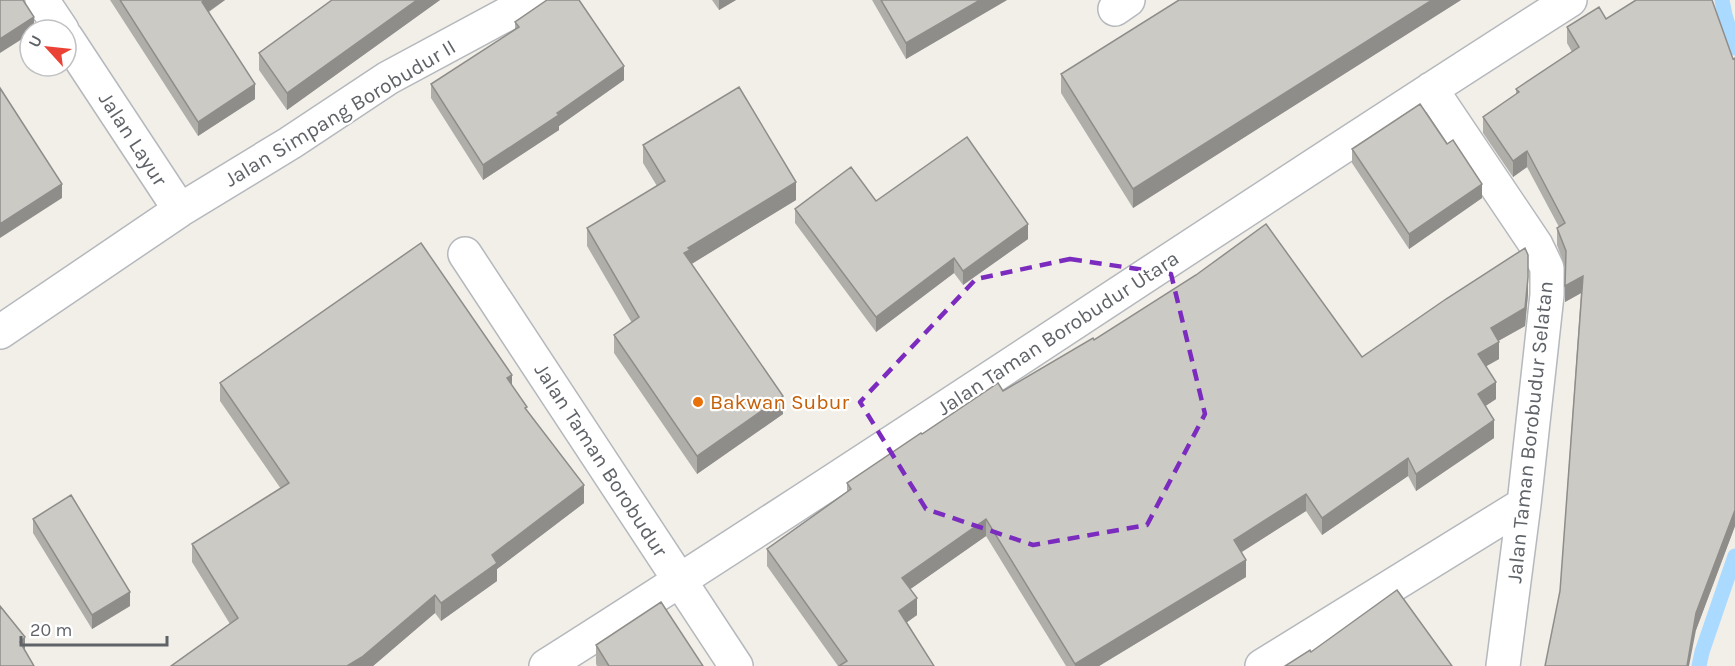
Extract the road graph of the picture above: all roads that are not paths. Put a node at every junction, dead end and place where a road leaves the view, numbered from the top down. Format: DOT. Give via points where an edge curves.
graph roads {
  1 [pos="42,0"];
  2 [pos="534,0"];
  3 [pos="1570,0"];
  4 [pos="54,18"];
  5 [pos="78,55"];
  6 [pos="1431,88"];
  7 [pos="180,210"];
  8 [pos="465,254"];
  9 [pos="0,332"];
  10 [pos="1524,504"];
  11 [pos="681,581"];
  12 [pos="546,666"];
  13 [pos="736,666"];
  14 [pos="1262,666"];
  15 [pos="1503,666"];
  1 -- 4 [label="street"];
  2 -- 7 [label="street, Jalan Simpang Borobudur II" via="388,78"];
  3 -- 6 [label="street, Jalan Taman Borobudur Utara"];
  5 -- 7 [label="street, Jalan Layur"];
  6 -- 10 [label="street, Jalan Taman Borobudur Selatan" via="1536,245 1547,268"];
  6 -- 11 [label="street, Jalan Taman Borobudur Utara"];
  7 -- 9 [label="street, Jalan Simpang Borobudur II"];
  8 -- 11 [label="street, Jalan Taman Borobudur"];
  10 -- 14 [label="street"];
  10 -- 15 [label="street, Jalan Taman Borobudur Selatan"];
  11 -- 12 [label="street, Jalan Taman Borobudur Utara"];
  11 -- 13 [label="street, Jalan Taman Borobudur"];
}
